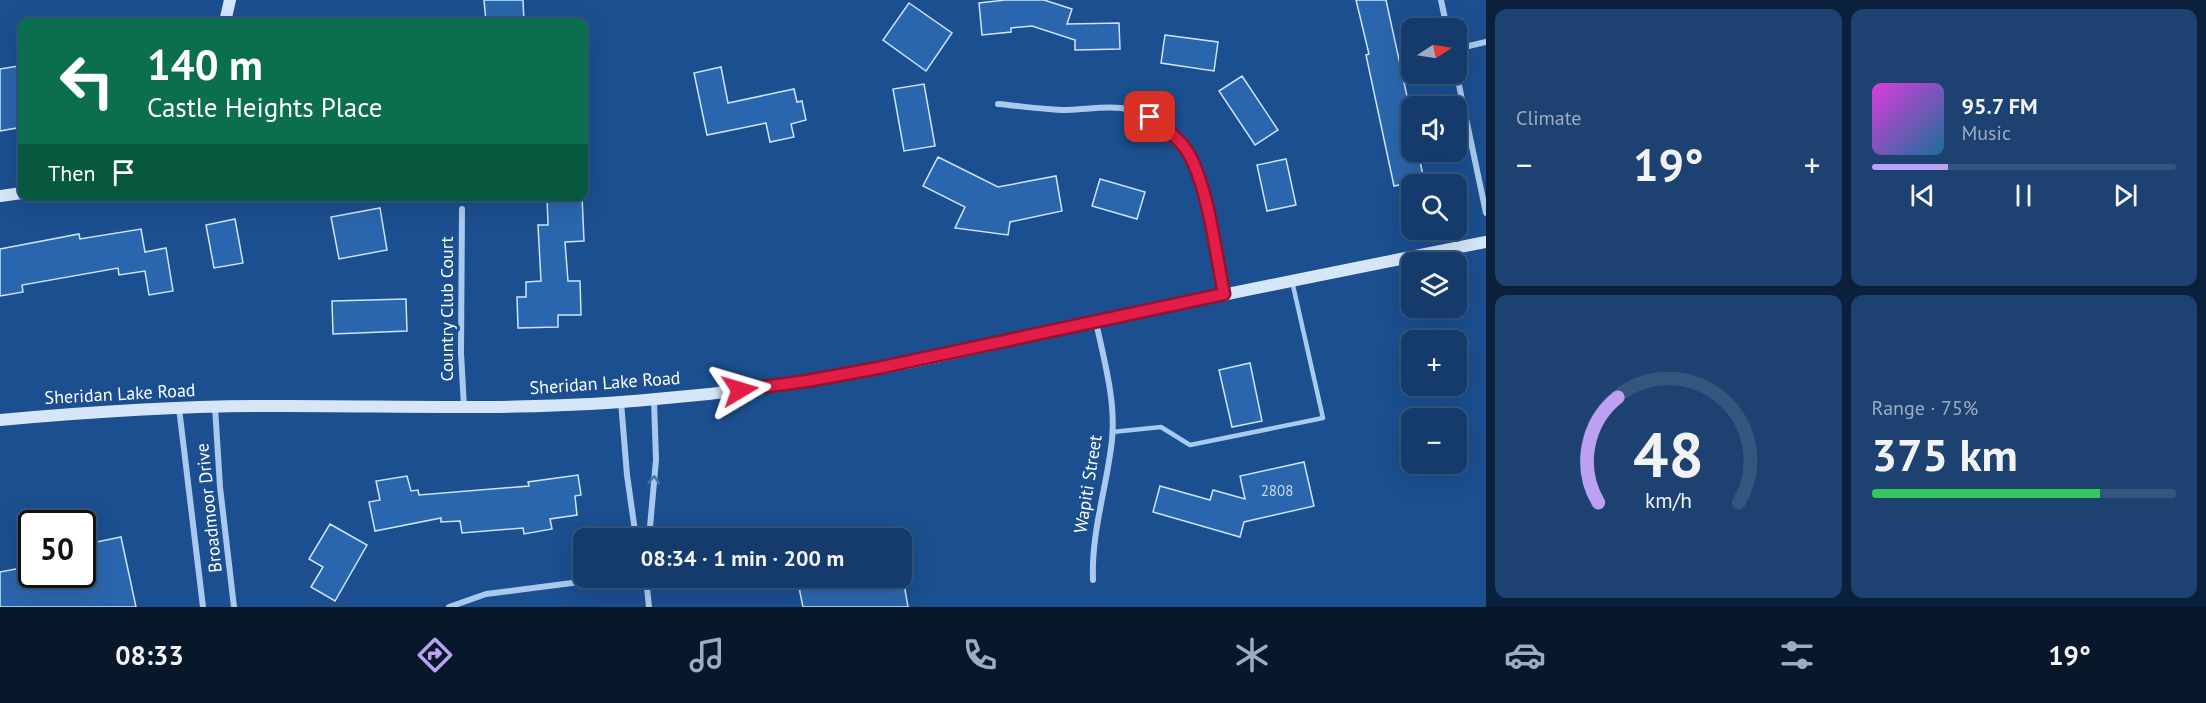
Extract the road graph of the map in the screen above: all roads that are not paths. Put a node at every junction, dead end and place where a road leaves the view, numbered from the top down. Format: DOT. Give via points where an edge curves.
graph roads {
  1 [pos="230,0"];
  2 [pos="1441,0"];
  3 [pos="226,18"];
  4 [pos="1445,18"];
  5 [pos="1486,42"];
  6 [pos="1467,46"];
  7 [pos="1459,84"];
  8 [pos="998,104"];
  9 [pos="18,194"];
  10 [pos="0,196"];
  11 [pos="462,209"];
  12 [pos="1486,213"];
  13 [pos="1486,242"];
  14 [pos="1292,281"];
  15 [pos="1224,294"];
  16 [pos="1096,321"];
  17 [pos="654,400"];
  18 [pos="621,402"];
  19 [pos="215,407"];
  20 [pos="179,408"];
  21 [pos="464,408"];
  22 [pos="0,420"];
  23 [pos="1112,432"];
  24 [pos="635,528"];
  25 [pos="650,528"];
  26 [pos="1093,580"];
  27 [pos="573,583"];
  28 [pos="647,588"];
  29 [pos="203,607"];
  30 [pos="234,607"];
  31 [pos="449,607"];
  32 [pos="649,607"];
  1 -- 3 [label="main road"];
  2 -- 4 [label="street"];
  5 -- 6 [label="street"];
  7 -- 12 [label="street"];
  8 -- 15 [label="street" via="1061,110 1119,108 1142,113 1162,126 1188,152 1197,172"];
  9 -- 10 [label="main road"];
  11 -- 21 [label="street, Country Club Court"];
  13 -- 14 [label="main road, Sheridan Lake Road"];
  14 -- 15 [label="main road, Sheridan Lake Road"];
  14 -- 23 [label="lane" via="1323,418 1190,445 1161,427"];
  15 -- 16 [label="main road, Sheridan Lake Road"];
  16 -- 17 [label="main road, Sheridan Lake Road" via="826,378"];
  16 -- 23 [label="street, Wapiti Street" via="1107,374"];
  17 -- 18 [label="main road, Sheridan Lake Road"];
  25 -- 17 [label="street, one-way" via="656,460"];
  18 -- 21 [label="main road, Sheridan Lake Road"];
  18 -- 24 [label="street"];
  19 -- 20 [label="main road, Sheridan Lake Road"];
  19 -- 21 [label="main road, Sheridan Lake Road"];
  19 -- 30 [label="street, Broadmoor Drive"];
  20 -- 22 [label="main road, Sheridan Lake Road"];
  20 -- 29 [label="street, Broadmoor Drive"];
  23 -- 26 [label="street, Wapiti Street" via="1094,544"];
  27 -- 31 [label="street" via="486,594"];
  28 -- 32 [label="street"];
}
